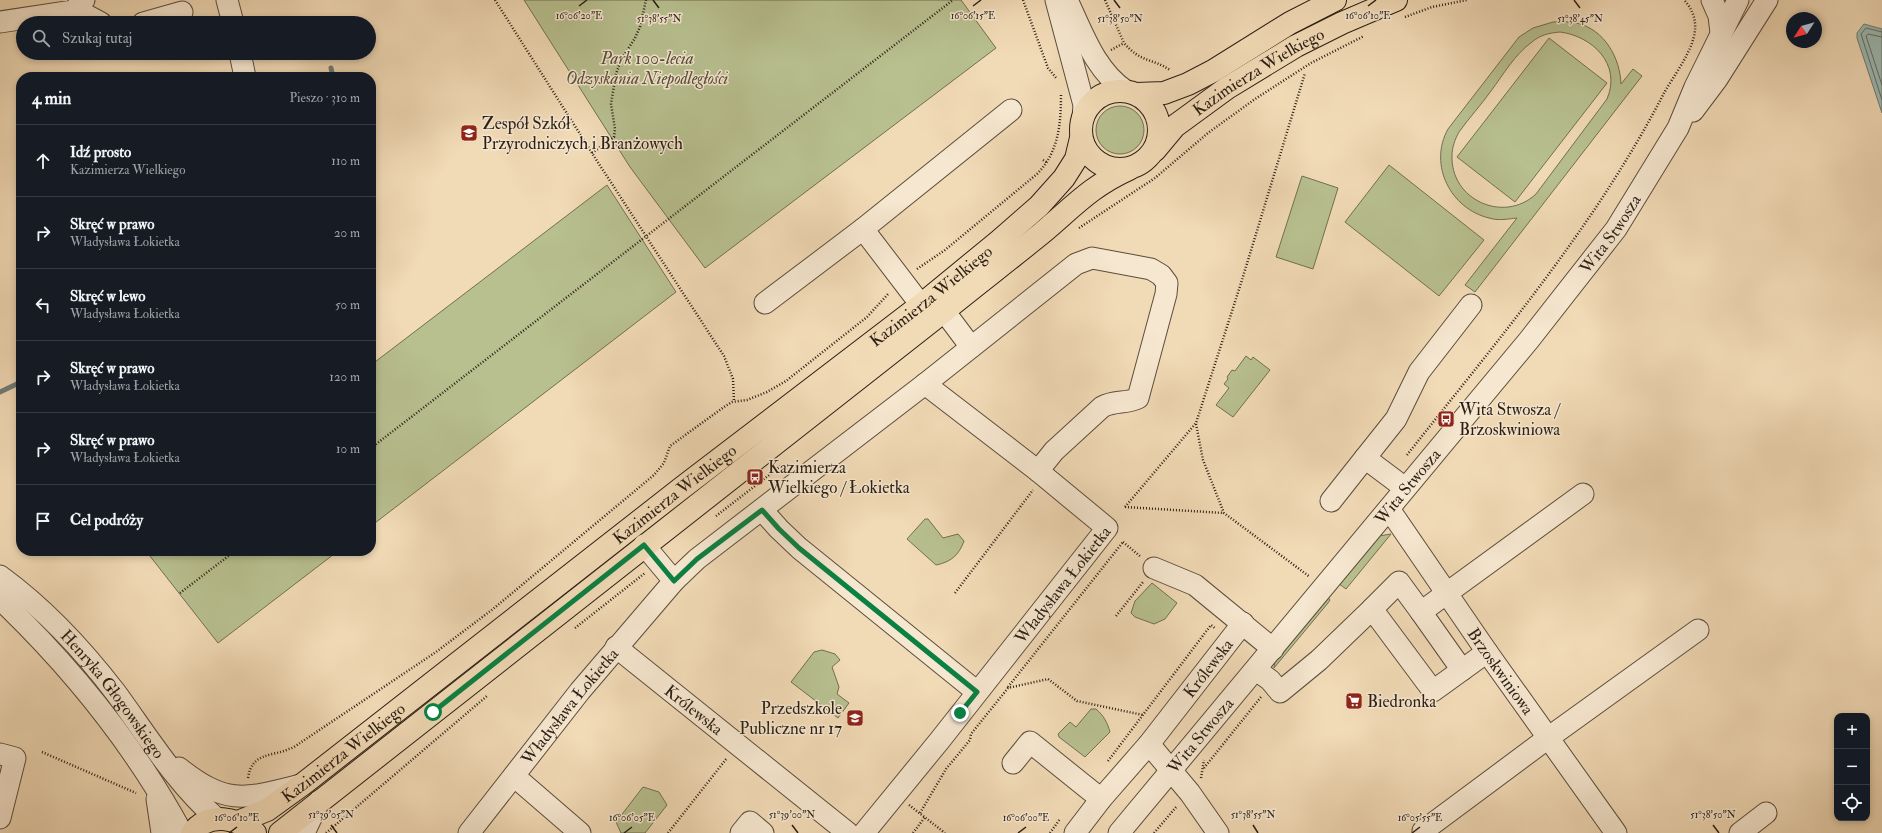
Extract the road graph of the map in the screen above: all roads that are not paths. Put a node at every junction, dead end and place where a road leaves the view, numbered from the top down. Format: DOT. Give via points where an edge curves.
graph roads {
  1 [pos="227,0"];
  2 [pos="1056,0"];
  3 [pos="1067,0"];
  4 [pos="1335,0"];
  5 [pos="1396,0"];
  6 [pos="1712,0"];
  7 [pos="1738,0"];
  8 [pos="1767,0"];
  9 [pos="78,6"];
  10 [pos="182,12"];
  11 [pos="29,16"];
  12 [pos="88,16"];
  13 [pos="168,16"];
  14 [pos="231,16"];
  15 [pos="16,19"];
  16 [pos="0,22"];
  17 [pos="1721,33"];
  18 [pos="241,60"];
  19 [pos="244,72"];
  20 [pos="1131,92"];
  21 [pos="1011,110"];
  22 [pos="1082,128"];
  23 [pos="1678,128"];
  24 [pos="1155,150"];
  25 [pos="1130,168"];
  26 [pos="863,229"];
  27 [pos="765,303"];
  28 [pos="921,305"];
  29 [pos="1471,305"];
  30 [pos="944,311"];
  31 [pos="971,347"];
  32 [pos="925,384"];
  33 [pos="1365,458"];
  34 [pos="1041,474"];
  35 [pos="1405,488"];
  36 [pos="1583,494"];
  37 [pos="1331,501"];
  38 [pos="1389,509"];
  39 [pos="762,510"];
  40 [pos="644,545"];
  41 [pos="1154,568"];
  42 [pos="0,576"];
  43 [pos="674,581"];
  44 [pos="1446,593"];
  45 [pos="0,599"];
  46 [pos="1372,609"];
  47 [pos="1421,612"];
  48 [pos="1243,623"];
  49 [pos="1698,630"];
  50 [pos="616,647"];
  51 [pos="1273,649"];
  52 [pos="1487,652"];
  53 [pos="1256,670"];
  54 [pos="1462,670"];
  55 [pos="977,692"];
  56 [pos="1548,738"];
  57 [pos="1148,744"];
  58 [pos="156,750"];
  59 [pos="0,754"];
  60 [pos="1013,763"];
  61 [pos="1171,769"];
  62 [pos="514,776"];
  63 [pos="303,784"];
  64 [pos="145,790"];
  65 [pos="1101,799"];
  66 [pos="319,801"];
  67 [pos="1766,814"];
  68 [pos="0,818"];
  69 [pos="217,819"];
  70 [pos="247,827"];
  71 [pos="1423,832"];
  72 [pos="162,833"];
  73 [pos="182,833"];
  74 [pos="192,833"];
  75 [pos="280,833"];
  76 [pos="304,833"];
  77 [pos="469,833"];
  78 [pos="580,833"];
  79 [pos="741,833"];
  80 [pos="763,833"];
  81 [pos="848,833"];
  82 [pos="864,833"];
  83 [pos="1075,833"];
  84 [pos="1119,833"];
  85 [pos="1218,833"];
  86 [pos="1616,833"];
  87 [pos="1740,833"];
  1 -- 14 [label="street"];
  2 -- 22 [label="street" via="1084,105"];
  3 -- 20 [label="street" via="1092,52 1111,79"];
  4 -- 20 [label="main road, Kazimierza Wielkiego" via="1290,23 1184,86 1164,94"];
  5 -- 24 [label="main road, Kazimierza Wielkiego" via="1296,46 1227,88 1175,126"];
  6 -- 17 [label="street" via="1719,16"];
  7 -- 17 [label="street, Wita Stwosza"];
  8 -- 23 [label="street, Wita Stwosza" via="1706,96"];
  9 -- 11 [label="street"];
  9 -- 12 [label="street"];
  10 -- 13 [label="street"];
  15 -- 16 [label="street"];
  17 -- 23 [label="street, Wita Stwosza"];
  18 -- 19 [label="street"];
  20 -- 22 [label="main road" via="1115,91 1094,100 1087,109"];
  20 -- 24 [label="main road" via="1146,100 1158,118 1159,140"];
  21 -- 26 [label="street"];
  22 -- 25 [label="main road" via="1092,157 1114,169"];
  22 -- 28 [label="main road, Kazimierza Wielkiego" via="1079,151 1073,165 1048,197"];
  23 -- 35 [label="street, Wita Stwosza" via="1616,229 1529,340"];
  24 -- 25 [label="main road" via="1148,159"];
  25 -- 30 [label="main road, Kazimierza Wielkiego" via="1093,188"];
  26 -- 27 [label="street"];
  26 -- 28 [label="street"];
  28 -- 63 [label="main road, Kazimierza Wielkiego"];
  29 -- 33 [label="street" via="1419,372 1396,420"];
  30 -- 31 [label="street"];
  30 -- 40 [label="main road, Kazimierza Wielkiego"];
  31 -- 32 [label="street, Władysława Łokietka"];
  31 -- 34 [label="street, Władysława Łokietka" via="1076,264 1092,258 1151,269 1161,275 1167,284 1138,398 1132,402 1108,403 1102,407 1054,451"];
  32 -- 34 [label="street, Władysława Łokietka"];
  32 -- 39 [label="street, Władysława Łokietka"];
  33 -- 35 [label="street"];
  33 -- 37 [label="street"];
  34 -- 55 [label="street, Władysława Łokietka" via="1107,528"];
  35 -- 38 [label="street, Wita Stwosza"];
  36 -- 44 [label="street"];
  38 -- 44 [label="street, Brzoskwiniowa"];
  38 -- 51 [label="street, Wita Stwosza"];
  39 -- 43 [label="street, Władysława Łokietka" via="697,559"];
  39 -- 55 [label="street" via="799,548"];
  40 -- 43 [label="street"];
  40 -- 66 [label="main road, Kazimierza Wielkiego"];
  41 -- 48 [label="street" via="1190,582"];
  42 -- 58 [label="street, Henryka Głogowskiego" via="39,609 94,666"];
  43 -- 50 [label="street, Władysława Łokietka"];
  44 -- 47 [label="street"];
  44 -- 52 [label="street, Brzoskwiniowa"];
  45 -- 64 [label="street, Henryka Głogowskiego" via="55,654 87,693"];
  46 -- 47 [label="street" via="1399,582"];
  46 -- 53 [label="street" via="1320,660 1280,692 1270,680"];
  46 -- 54 [label="street" via="1432,691"];
  47 -- 54 [label="street"];
  48 -- 51 [label="street, Królewska"];
  48 -- 57 [label="street, Królewska"];
  49 -- 56 [label="street"];
  50 -- 62 [label="street, Władysława Łokietka"];
  50 -- 81 [label="street, Królewska"];
  51 -- 53 [label="street, Wita Stwosza"];
  52 -- 54 [label="street"];
  52 -- 56 [label="street, Brzoskwiniowa"];
  53 -- 61 [label="street, Wita Stwosza"];
  55 -- 82 [label="street, Władysława Łokietka"];
  56 -- 71 [label="street"];
  56 -- 86 [label="street, Brzoskwiniowa"];
  57 -- 61 [label="street"];
  57 -- 65 [label="street, Królewska"];
  58 -- 63 [label="street" via="208,788 223,794 253,796"];
  58 -- 69 [label="street, Henryka Głogowskiego" via="196,800"];
  59 -- 68 [label="street" via="15,758"];
  60 -- 65 [label="street" via="1030,742"];
  61 -- 84 [label="street, Wita Stwosza"];
  61 -- 85 [label="street"];
  62 -- 77 [label="street, Władysława Łokietka"];
  62 -- 78 [label="street"];
  63 -- 70 [label="main road, Kazimierza Wielkiego"];
  64 -- 72 [label="street" via="160,812"];
  64 -- 73 [label="street, Henryka Głogowskiego"];
  65 -- 83 [label="street, Królewska"];
  66 -- 75 [label="main road, Kazimierza Wielkiego"];
  66 -- 76 [label="street"];
  67 -- 87 [label="street"];
  69 -- 70 [label="main road" via="231,819"];
  69 -- 74 [label="main road" via="204,823"];
  79 -- 80 [label="street" via="750,822"];
}
